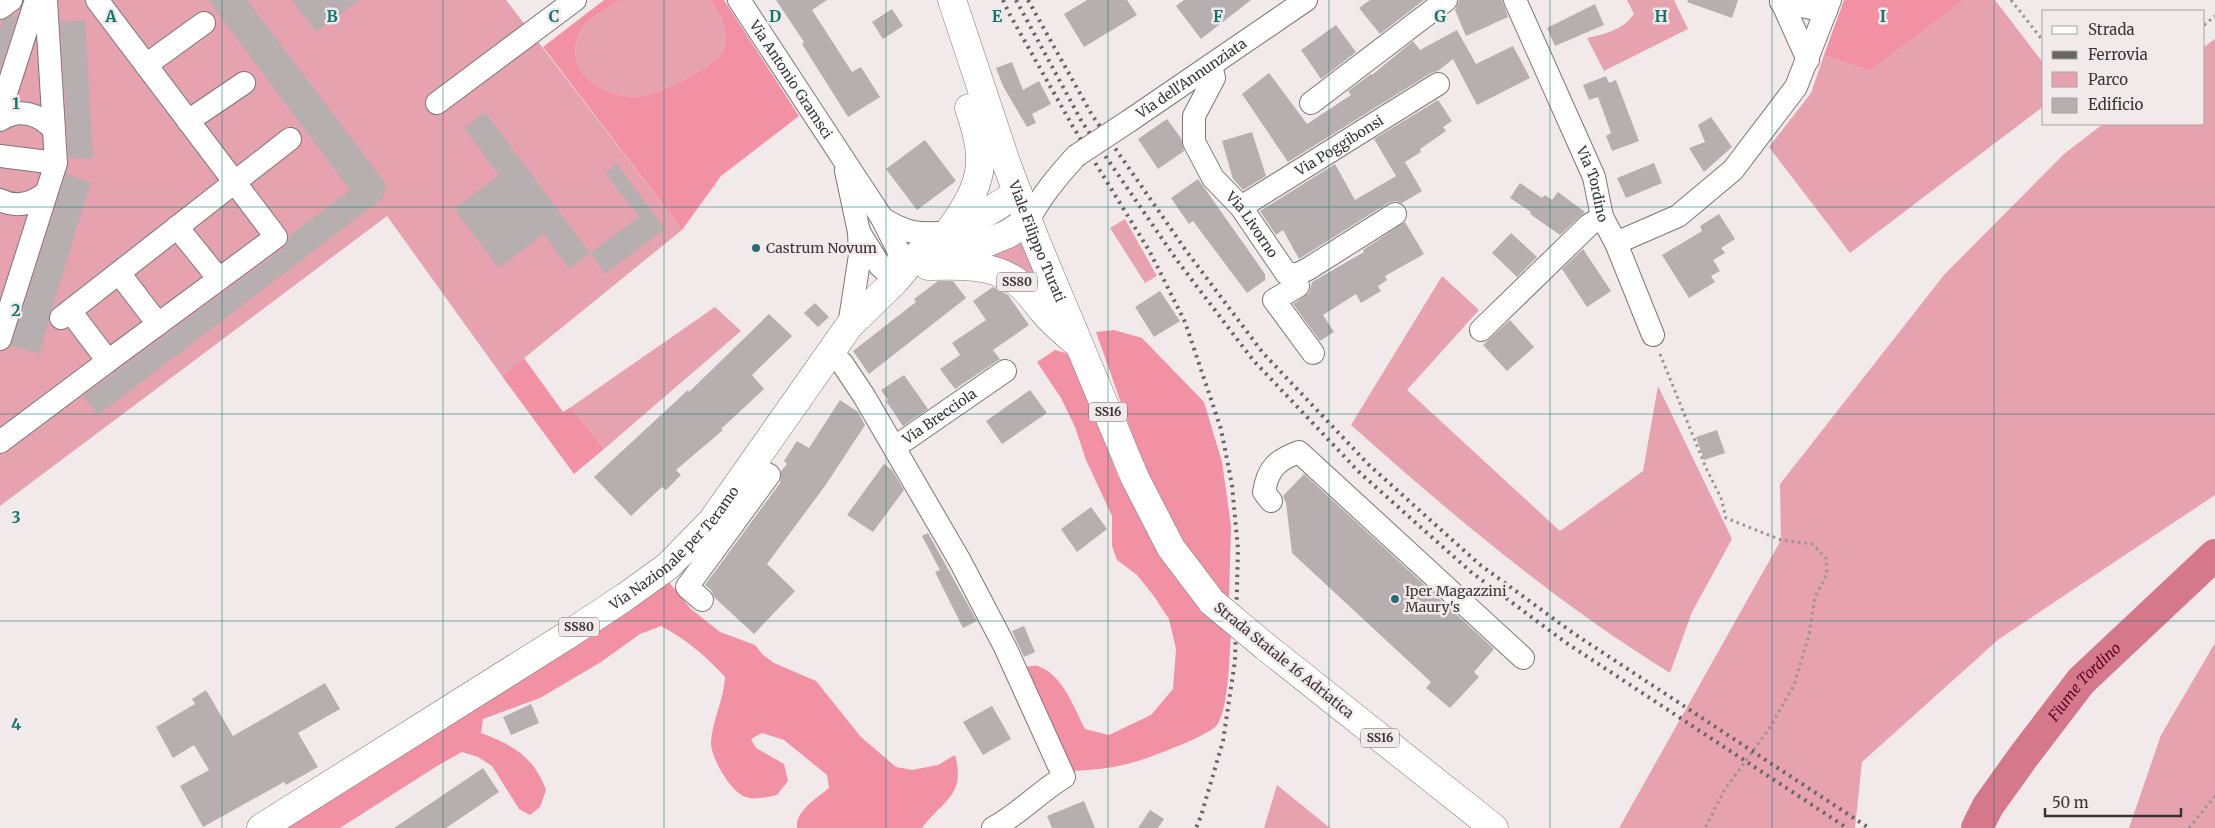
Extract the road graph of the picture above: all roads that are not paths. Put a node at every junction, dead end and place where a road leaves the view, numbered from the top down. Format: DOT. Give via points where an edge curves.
graph roads {
  1 [pos="11,0"];
  2 [pos="36,0"];
  3 [pos="46,0"];
  4 [pos="575,0"];
  5 [pos="740,0"];
  6 [pos="952,0"];
  7 [pos="1306,0"];
  8 [pos="1446,0"];
  9 [pos="1515,0"];
  10 [pos="1781,1"];
  11 [pos="105,3"];
  12 [pos="1828,5"];
  13 [pos="0,8"];
  14 [pos="204,23"];
  15 [pos="1808,60"];
  16 [pos="146,65"];
  17 [pos="1211,65"];
  18 [pos="973,66"];
  19 [pos="244,83"];
  20 [pos="1438,84"];
  21 [pos="438,103"];
  22 [pos="1311,103"];
  23 [pos="0,112"];
  24 [pos="0,120"];
  25 [pos="188,121"];
  26 [pos="54,130"];
  27 [pos="290,139"];
  28 [pos="0,156"];
  29 [pos="1076,156"];
  30 [pos="843,158"];
  31 [pos="56,163"];
  32 [pos="234,182"];
  33 [pos="46,193"];
  34 [pos="1018,193"];
  35 [pos="0,200"];
  36 [pos="1241,207"];
  37 [pos="1395,214"];
  38 [pos="1602,217"];
  39 [pos="882,218"];
  40 [pos="1028,222"];
  41 [pos="177,227"];
  42 [pos="859,232"];
  43 [pos="949,232"];
  44 [pos="1616,243"];
  45 [pos="928,266"];
  46 [pos="118,272"];
  47 [pos="1289,273"];
  48 [pos="219,279"];
  49 [pos="896,280"];
  50 [pos="158,324"];
  51 [pos="848,326"];
  52 [pos="1481,330"];
  53 [pos="1653,335"];
  54 [pos="0,339"];
  55 [pos="1081,346"];
  56 [pos="829,352"];
  57 [pos="1313,352"];
  58 [pos="108,361"];
  59 [pos="1005,371"];
  60 [pos="0,442"];
  61 [pos="895,447"];
  62 [pos="751,465"];
  63 [pos="1135,478"];
  64 [pos="1271,501"];
  65 [pos="702,600"];
  66 [pos="1523,658"];
  67 [pos="261,828"];
  68 [pos="993,828"];
  69 [pos="1494,828"];
  1 -- 13 [label="street"];
  2 -- 23 [label="street"];
  3 -- 26 [label="street"];
  4 -- 21 [label="street"];
  5 -- 30 [label="street, Via Antonio Gramsci"];
  6 -- 18 [label="main road, Viale Filippo Turati / SS16"];
  7 -- 17 [label="street, Via dell'Annunziata"];
  8 -- 22 [label="street"];
  9 -- 38 [label="street, Via Tordino" via="1594,177"];
  10 -- 12 [label="street"];
  10 -- 15 [label="street"];
  11 -- 16 [label="street"];
  12 -- 15 [label="street"];
  14 -- 16 [label="street"];
  15 -- 44 [label="street" via="1796,87 1733,170 1678,216"];
  16 -- 25 [label="street"];
  17 -- 29 [label="street, Via dell'Annunziata, bridge"];
  17 -- 36 [label="street, Via Livorno" via="1214,78 1194,116 1194,142 1213,178"];
  18 -- 34 [label="main road, Viale Filippo Turati / SS16"];
  18 -- 43 [label="main road, Via Nazionale per Teramo / SS80" via="966,100 978,133 982,158 980,173 966,208"];
  19 -- 25 [label="street"];
  20 -- 36 [label="street, Via Poggibonsi"];
  24 -- 26 [label="street" via="12,114 27,113 43,120"];
  25 -- 32 [label="street"];
  26 -- 31 [label="street"];
  27 -- 32 [label="street"];
  28 -- 31 [label="street"];
  29 -- 34 [label="street, Via dell'Annunziata"];
  29 -- 40 [label="street, Via dell'Annunziata" via="1052,181"];
  30 -- 39 [label="street, Via Antonio Gramsci"];
  30 -- 42 [label="street, Via Antonio Gramsci"];
  31 -- 33 [label="street"];
  32 -- 41 [label="street"];
  32 -- 48 [label="street" via="276,237"];
  33 -- 35 [label="street" via="24,204"];
  33 -- 54 [label="street"];
  34 -- 40 [label="main road, Viale Filippo Turati / SS16"];
  34 -- 43 [label="main road, Via Nazionale per Teramo / SS80"];
  36 -- 47 [label="street, Via Livorno"];
  37 -- 47 [label="street" via="1308,269 1296,275"];
  38 -- 44 [label="street"];
  38 -- 52 [label="street, Via Tordino" via="1589,225"];
  39 -- 43 [label="street, Via Antonio Gramsci" via="899,229 917,233"];
  39 -- 49 [label="street, Via Antonio Gramsci" via="899,252"];
  40 -- 45 [label="main road, Via Nazionale per Teramo / SS80" via="1008,234"];
  40 -- 55 [label="main road, Viale Filippo Turati / SS16"];
  41 -- 46 [label="street"];
  41 -- 48 [label="street"];
  42 -- 49 [label="street, Via Antonio Gramsci" via="880,266"];
  42 -- 51 [label="street, Via Antonio Gramsci" via="858,275"];
  43 -- 49 [label="main road, Via Nazionale per Teramo / SS80" via="914,258"];
  44 -- 53 [label="street"];
  45 -- 49 [label="main road, Via Nazionale per Teramo / SS80"];
  45 -- 55 [label="main road, Via Nazionale per Teramo / SS80" via="956,265 997,271 1022,287 1060,329"];
  46 -- 50 [label="street"];
  46 -- 58 [label="street" via="65,314"];
  47 -- 57 [label="street" via="1298,286 1274,300"];
  48 -- 50 [label="street"];
  49 -- 51 [label="main road, Via Nazionale per Teramo / SS80"];
  50 -- 58 [label="street"];
  51 -- 56 [label="main road, Via Nazionale per Teramo / SS80"];
  55 -- 63 [label="main road, Viale Filippo Turati / SS16"];
  56 -- 61 [label="street, Via Brecciola" via="842,362"];
  56 -- 62 [label="main road, Via Nazionale per Teramo / SS80"];
  58 -- 60 [label="street"];
  59 -- 61 [label="street, Via Brecciola"];
  61 -- 68 [label="street" via="1004,646 1064,777"];
  62 -- 65 [label="street" via="769,475 687,587"];
  62 -- 67 [label="main road, Via Nazionale per Teramo / SS80" via="712,521 660,571 566,636"];
  63 -- 69 [label="main road, Strada Statale 16 Adriatica / SS16, bridge" via="1171,548 1212,602"];
  64 -- 66 [label="street" via="1264,492 1266,476 1281,459 1298,452"];
}
